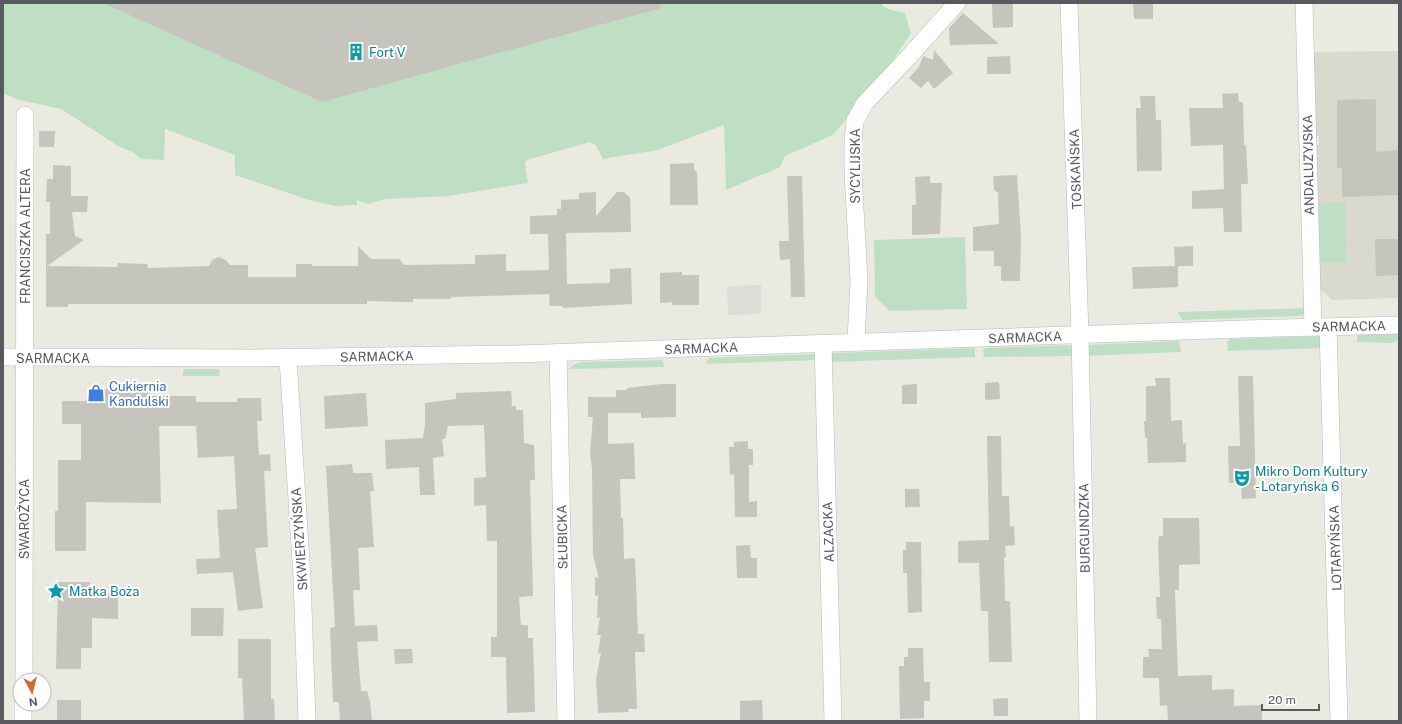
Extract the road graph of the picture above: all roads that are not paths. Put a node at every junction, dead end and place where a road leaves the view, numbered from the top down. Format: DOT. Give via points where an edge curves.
graph roads {
  1 [pos="957,3"];
  2 [pos="1069,3"];
  3 [pos="1304,3"];
  4 [pos="25,115"];
  5 [pos="1399,325"];
  6 [pos="1320,327"];
  7 [pos="1080,335"];
  8 [pos="856,342"];
  9 [pos="823,343"];
  10 [pos="558,353"];
  11 [pos="3,357"];
  12 [pos="25,357"];
  13 [pos="288,358"];
  14 [pos="24,672"];
  15 [pos="307,721"];
  16 [pos="566,721"];
  17 [pos="833,721"];
  18 [pos="1088,721"];
  19 [pos="1339,721"];
  1 -- 8 [label="street, SYCYLIJSKA" via="865,103 855,121 853,173 859,280"];
  2 -- 7 [label="street, TOSKAŃSKA"];
  3 -- 6 [label="street, ANDALUZYJSKA"];
  4 -- 12 [label="street, FRANCISZKA ALTERA"];
  5 -- 6 [label="street, SARMACKA"];
  6 -- 7 [label="street, SARMACKA"];
  6 -- 19 [label="street, LOTARYŃSKA"];
  7 -- 8 [label="street, SARMACKA"];
  7 -- 18 [label="street, BURGUNDZKA"];
  8 -- 9 [label="street, SARMACKA"];
  9 -- 10 [label="street, SARMACKA"];
  9 -- 17 [label="street, ALZACKA"];
  10 -- 13 [label="street, SARMACKA"];
  10 -- 16 [label="street, SŁUBICKA"];
  11 -- 12 [label="street, SARMACKA"];
  12 -- 13 [label="street, SARMACKA"];
  12 -- 14 [label="street, SWAROŻYCA"];
  13 -- 15 [label="street, SKWIERZYŃSKA" via="302,578"];
}
